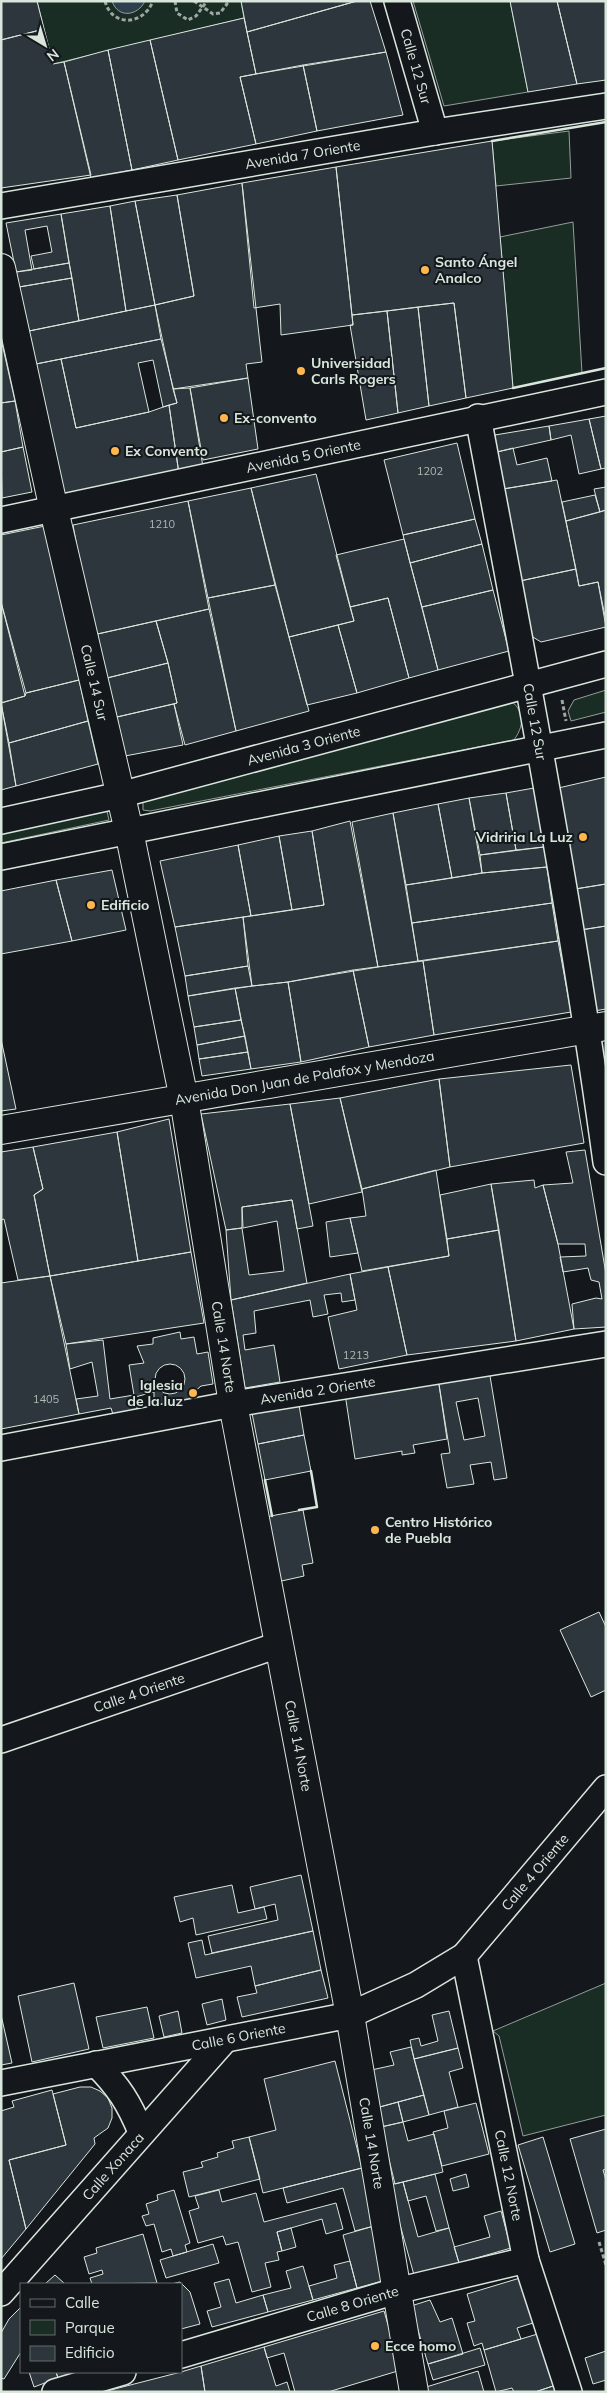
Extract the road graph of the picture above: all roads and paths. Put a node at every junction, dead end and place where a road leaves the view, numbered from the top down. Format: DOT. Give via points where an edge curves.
graph roads {
  1 [pos="105,1"];
  2 [pos="152,1"];
  3 [pos="174,1"];
  4 [pos="194,1"];
  5 [pos="207,1"];
  6 [pos="226,1"];
  7 [pos="397,1"];
  8 [pos="203,7"];
  9 [pos="606,106"];
  10 [pos="435,132"];
  11 [pos="1,206"];
  12 [pos="1,268"];
  13 [pos="606,392"];
  14 [pos="478,417"];
  15 [pos="54,510"];
  16 [pos="1,520"];
  17 [pos="606,664"];
  18 [pos="529,686"];
  19 [pos="570,696"];
  20 [pos="567,725"];
  21 [pos="606,735"];
  22 [pos="540,749"];
  23 [pos="120,795"];
  24 [pos="1,821"];
  25 [pos="129,831"];
  26 [pos="1,857"];
  27 [pos="597,1027"];
  28 [pos="184,1099"];
  29 [pos="1,1130"];
  30 [pos="606,1162"];
  31 [pos="606,1344"];
  32 [pos="233,1404"];
  33 [pos="1,1448"];
  34 [pos="278,1645"];
  35 [pos="1,1740"];
  36 [pos="606,1788"];
  37 [pos="464,1956"];
  38 [pos="350,2015"];
  39 [pos="224,2041"];
  40 [pos="96,2064"];
  41 [pos="1,2083"];
  42 [pos="141,2132"];
  43 [pos="599,2242"];
  44 [pos="526,2260"];
  45 [pos="606,2265"];
  46 [pos="396,2291"];
  47 [pos="1,2293"];
  48 [pos="182,2355"];
  49 [pos="120,2373"];
  50 [pos="55,2392"];
  51 [pos="414,2392"];
  52 [pos="568,2392"];
  1 -- 2 [label="path" via="110,13 132,21 145,14"];
  3 -- 8 [label="path" via="177,12 188,20"];
  4 -- 8 [label="path"];
  5 -- 8 [label="path"];
  6 -- 8 [label="path" via="220,13 213,14"];
  7 -- 10 [label="street, Calle 12 Sur"];
  9 -- 10 [label="street, Avenida 7 Oriente"];
  10 -- 11 [label="street, Avenida 7 Oriente"];
  12 -- 15 [label="main road, Calle 14 Sur"];
  13 -- 14 [label="street, Avenida 5 Oriente"];
  14 -- 15 [label="street, Avenida 5 Oriente"];
  14 -- 18 [label="street, Calle 12 Sur"];
  15 -- 16 [label="street, Avenida 5 Oriente"];
  15 -- 23 [label="main road, Calle 14 Sur"];
  17 -- 18 [label="street, Avenida 3 Oriente"];
  18 -- 22 [label="street, Calle 12 Sur"];
  18 -- 23 [label="street, Avenida 3 Oriente"];
  19 -- 20 [label="path" via="562,698"];
  21 -- 22 [label="street"];
  22 -- 25 [label="street"];
  22 -- 27 [label="street, Calle 12 Sur"];
  23 -- 24 [label="street, Avenida 3 Oriente"];
  23 -- 25 [label="main road, Calle 14 Sur"];
  25 -- 26 [label="street"];
  25 -- 28 [label="main road, Calle 14 Sur"];
  27 -- 28 [label="main road, Avenida Don Juan de Palafox y Mendoza"];
  27 -- 30 [label="street"];
  28 -- 29 [label="main road, Avenida Don Juan de Palafox y Mendoza"];
  28 -- 32 [label="main road, Calle 14 Norte"];
  31 -- 32 [label="street, Avenida 2 Oriente"];
  32 -- 33 [label="street, Avenida 2 Oriente"];
  32 -- 34 [label="main road, Calle 14 Norte"];
  34 -- 35 [label="street, Calle 4 Oriente"];
  34 -- 38 [label="main road, Calle 14 Norte"];
  36 -- 37 [label="street, Calle 4 Oriente"];
  37 -- 38 [label="street, Calle 6 Oriente" via="416,1985"];
  37 -- 44 [label="street, Calle 12 Norte"];
  38 -- 39 [label="street, Calle 6 Oriente"];
  38 -- 46 [label="main road, Calle 14 Norte"];
  39 -- 40 [label="street, Calle 6 Oriente"];
  39 -- 42 [label="street, Calle Xonaca"];
  40 -- 41 [label="street, Calle 6 Oriente"];
  40 -- 42 [label="street" via="117,2085"];
  42 -- 47 [label="street, Calle Xonaca"];
  43 -- 45 [label="path"];
  44 -- 46 [label="street, Calle 8 Oriente"];
  44 -- 52 [label="street, Calle 12 Norte"];
  46 -- 48 [label="street, Calle 8 Oriente"];
  46 -- 51 [label="main road, Calle 14 Norte"];
  49 -- 50 [label="street"];
}
